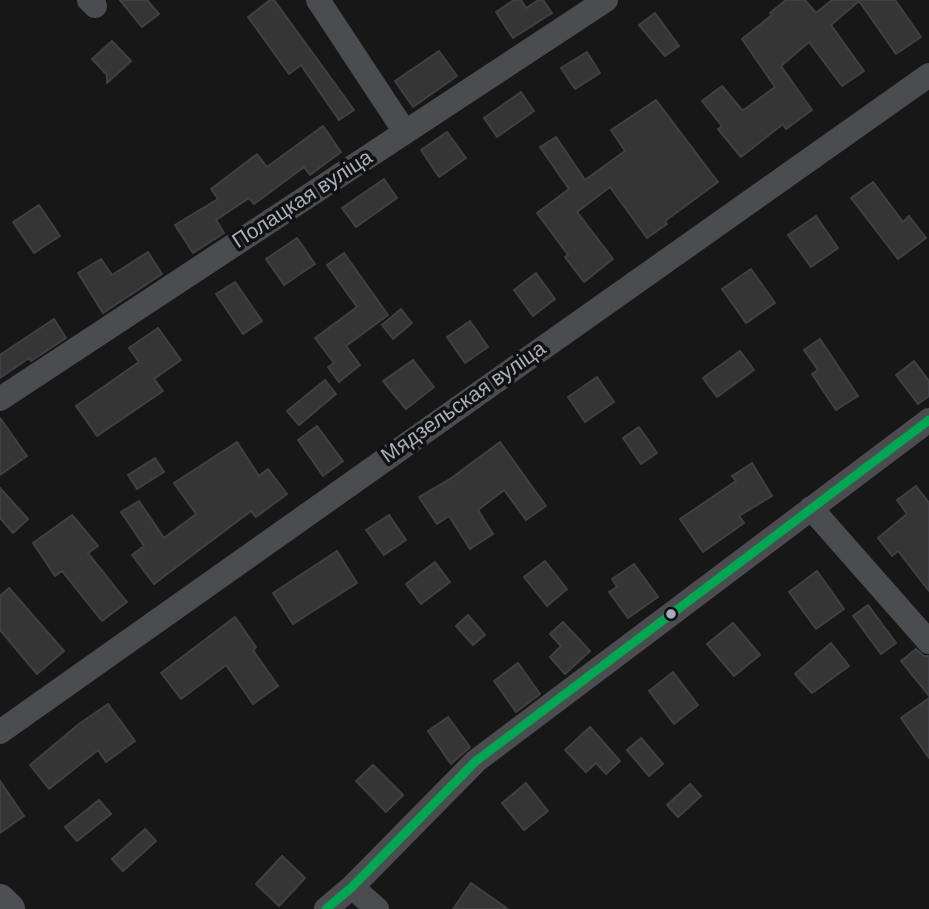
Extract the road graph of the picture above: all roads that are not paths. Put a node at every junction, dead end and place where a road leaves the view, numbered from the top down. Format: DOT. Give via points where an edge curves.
graph roads {
  1 [pos="318,0"];
  2 [pos="606,0"];
  3 [pos="929,75"];
  4 [pos="405,132"];
  5 [pos="0,400"];
  6 [pos="929,420"];
  7 [pos="811,508"];
  8 [pos="929,642"];
  9 [pos="0,732"];
  10 [pos="352,887"];
  11 [pos="0,900"];
  12 [pos="9,909"];
  13 [pos="326,909"];
  14 [pos="377,909"];
  1 -- 4 [label="street"];
  2 -- 4 [label="street, Полацкая вуліца"];
  3 -- 9 [label="street, Мядзельская вуліца"];
  4 -- 5 [label="street, Полацкая вуліца"];
  6 -- 7 [label="street"];
  7 -- 8 [label="street"];
  7 -- 10 [label="street" via="476,761"];
  10 -- 13 [label="street"];
  10 -- 14 [label="street"];
  11 -- 12 [label="main road"];
}
